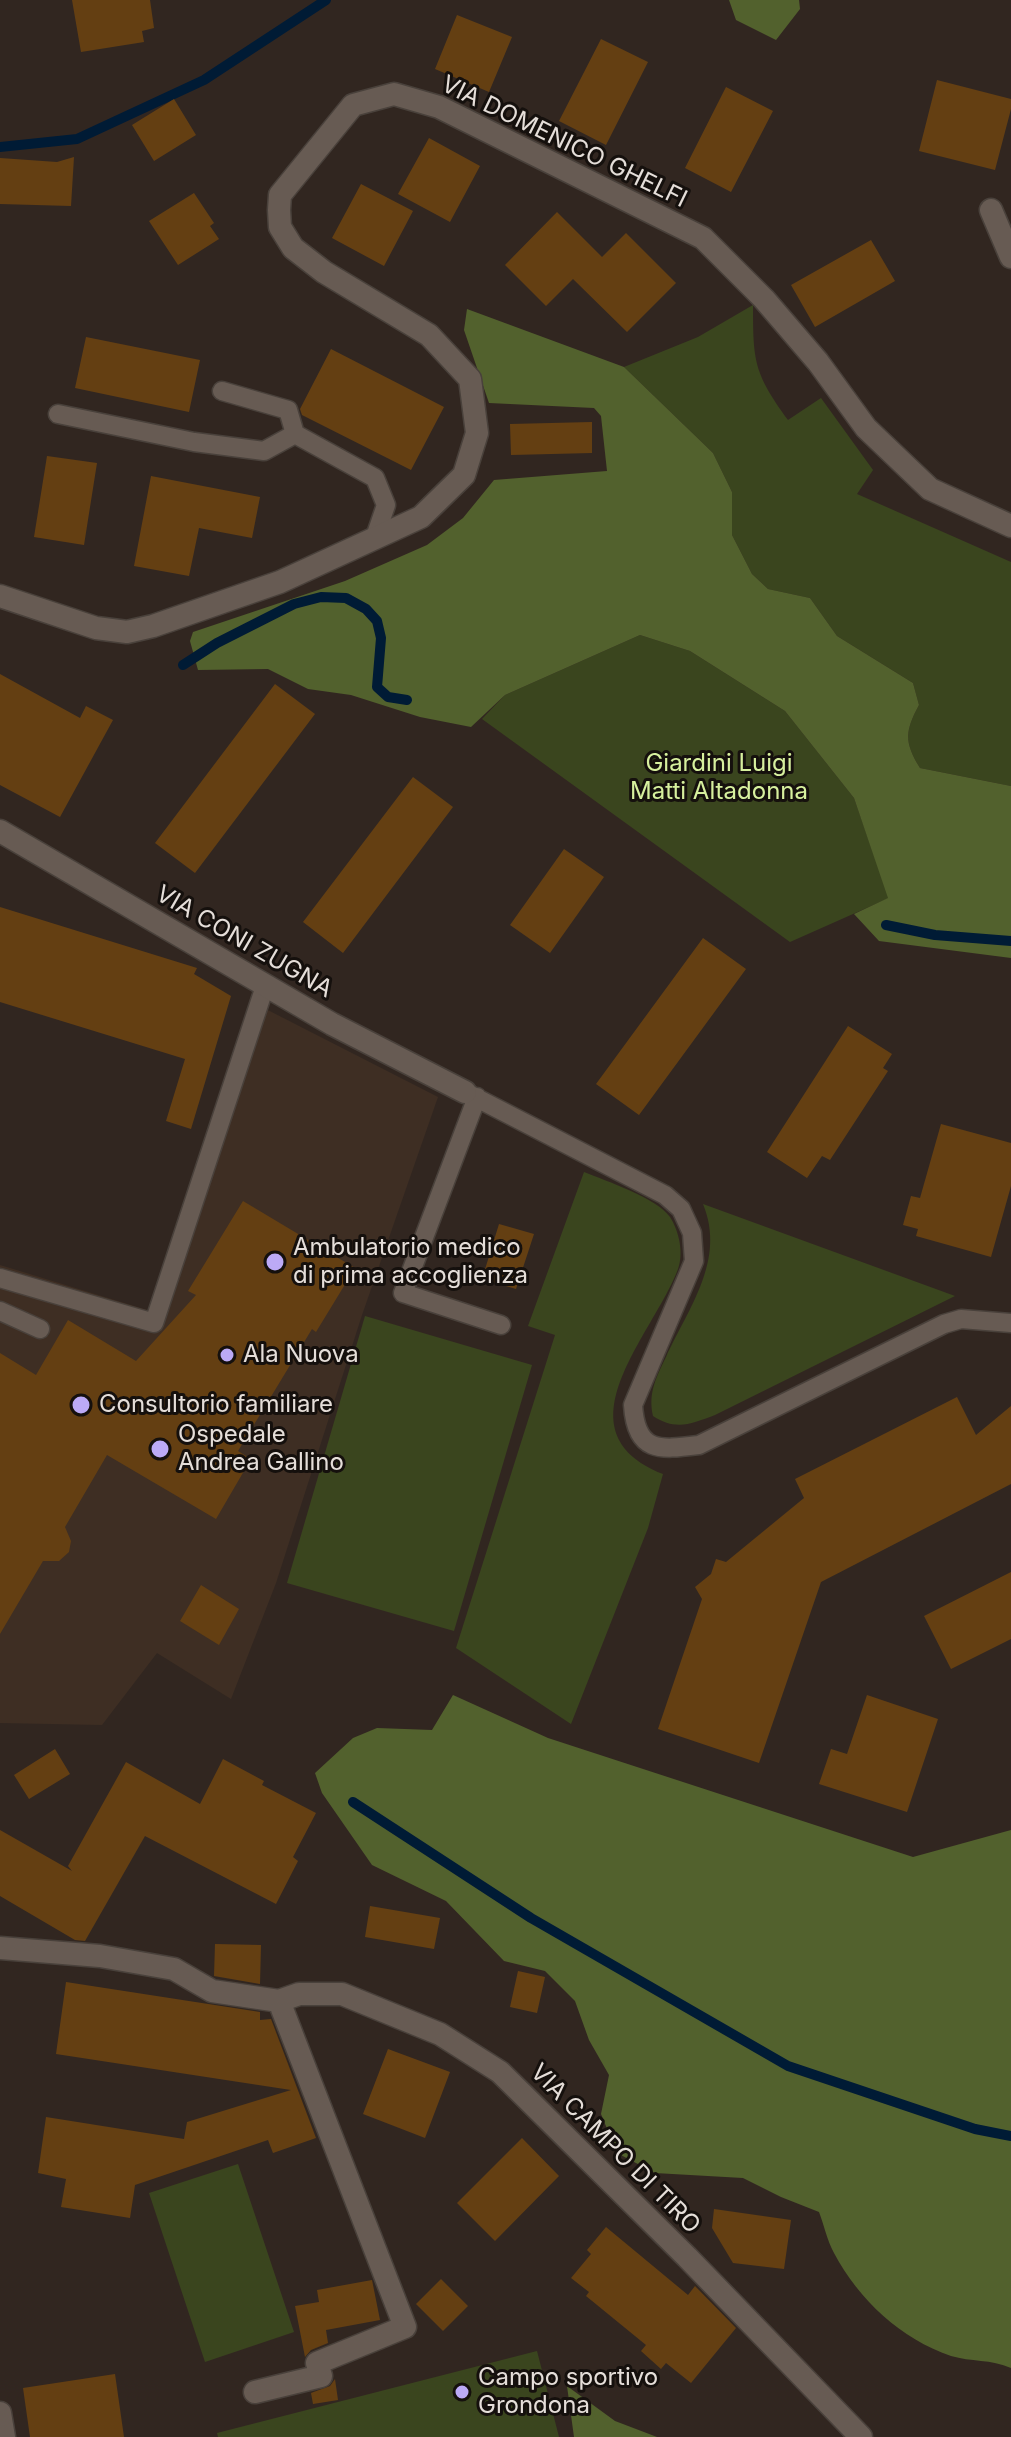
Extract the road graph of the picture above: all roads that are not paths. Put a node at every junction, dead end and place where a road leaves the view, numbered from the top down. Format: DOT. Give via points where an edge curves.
graph roads {
  1 [pos="991,210"];
  2 [pos="1011,257"];
  3 [pos="222,391"];
  4 [pos="58,414"];
  5 [pos="295,434"];
  6 [pos="1011,526"];
  7 [pos="374,540"];
  8 [pos="0,596"];
  9 [pos="0,831"];
  10 [pos="265,986"];
  11 [pos="471,1094"];
  12 [pos="0,1278"];
  13 [pos="0,1311"];
  14 [pos="1011,1323"];
  15 [pos="501,1325"];
  16 [pos="40,1329"];
  17 [pos="0,1948"];
  18 [pos="279,2001"];
  19 [pos="255,2392"];
  20 [pos="0,2413"];
  21 [pos="4,2437"];
  22 [pos="861,2437"];
  1 -- 2 [label="street"];
  3 -- 5 [label="lane" via="288,410"];
  4 -- 5 [label="lane" via="264,451"];
  5 -- 7 [label="lane" via="375,478 386,505"];
  6 -- 7 [label="street, VIA DOMENICO GHELFI" via="930,489 866,428 764,299 703,238 439,107 394,94 353,105 280,195 280,227 293,248 429,335 470,379 477,433 464,475 421,517"];
  7 -- 8 [label="street, VIA DOMENICO GHELFI" via="280,582 127,632 96,628"];
  9 -- 10 [label="street, VIA CONI ZUGNA"];
  10 -- 11 [label="street, VIA CONI ZUGNA"];
  10 -- 12 [label="lane" via="154,1323"];
  11 -- 14 [label="lane" via="665,1195 681,1209 692,1233 694,1261 633,1405 634,1428 647,1443 666,1449 699,1445 944,1324 961,1319"];
  11 -- 15 [label="lane" via="403,1293"];
  13 -- 16 [label="lane"];
  17 -- 18 [label="street, VIA CAMPO DI TIRO" via="100,1956 174,1969 212,1991"];
  18 -- 19 [label="street" via="405,2327 317,2363 321,2376"];
  18 -- 22 [label="street, VIA CAMPO DI TIRO" via="299,1994 342,1994 440,2034 500,2072"];
  20 -- 21 [label="street"];
}
